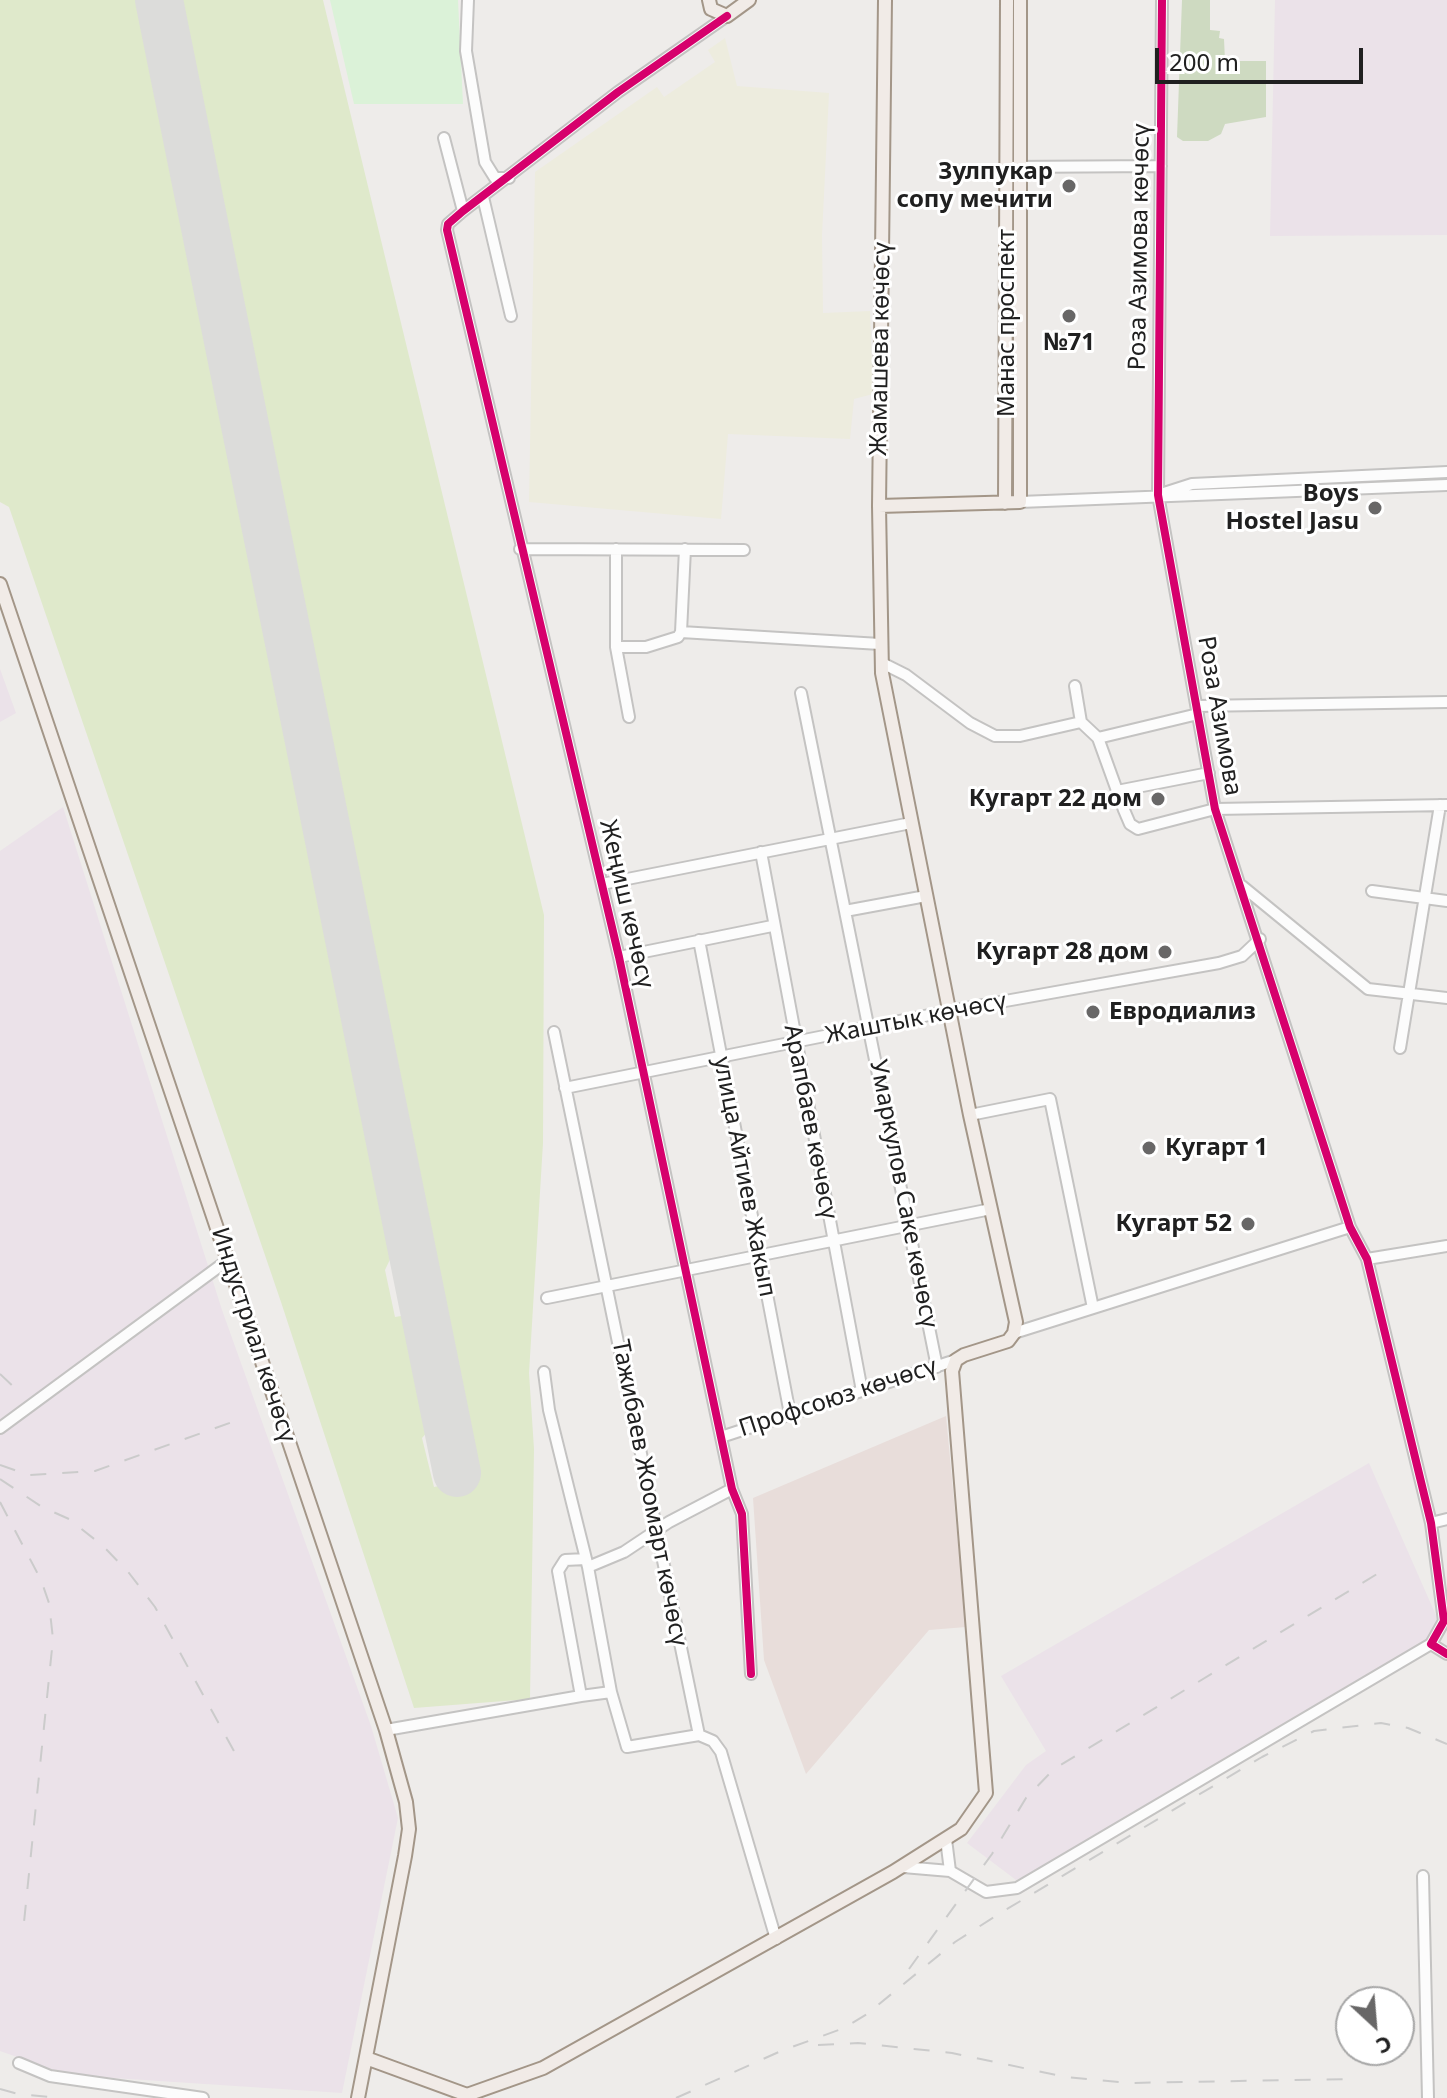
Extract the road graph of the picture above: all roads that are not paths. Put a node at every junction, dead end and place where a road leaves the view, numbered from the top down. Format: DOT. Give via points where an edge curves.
graph roads {
  1 [pos="468,0"];
  2 [pos="709,0"];
  3 [pos="749,0"];
  4 [pos="885,0"];
  5 [pos="1007,0"];
  6 [pos="1020,0"];
  7 [pos="1162,0"];
  8 [pos="727,16"];
  9 [pos="1014,46"];
  10 [pos="444,138"];
  11 [pos="1161,166"];
  12 [pos="1008,167"];
  13 [pos="1022,167"];
  14 [pos="511,177"];
  15 [pos="483,197"];
  16 [pos="463,211"];
  17 [pos="511,316"];
  18 [pos="1021,365"];
  19 [pos="1006,366"];
  20 [pos="1447,472"];
  21 [pos="1447,485"];
  22 [pos="1158,495"];
  23 [pos="1020,502"];
  24 [pos="1005,503"];
  25 [pos="879,506"];
  26 [pos="520,549"];
  27 [pos="616,549"];
  28 [pos="685,549"];
  29 [pos="744,550"];
  30 [pos="0,584"];
  31 [pos="681,632"];
  32 [pos="880,644"];
  33 [pos="616,647"];
  34 [pos="882,663"];
  35 [pos="1075,686"];
  36 [pos="801,693"];
  37 [pos="1447,702"];
  38 [pos="1198,710"];
  39 [pos="629,717"];
  40 [pos="1081,722"];
  41 [pos="1098,738"];
  42 [pos="1209,773"];
  43 [pos="1117,791"];
  44 [pos="1443,805"];
  45 [pos="1215,809"];
  46 [pos="911,823"];
  47 [pos="831,839"];
  48 [pos="761,852"];
  49 [pos="602,884"];
  50 [pos="1242,885"];
  51 [pos="1372,891"];
  52 [pos="926,896"];
  53 [pos="1425,899"];
  54 [pos="1447,901"];
  55 [pos="845,911"];
  56 [pos="772,926"];
  57 [pos="1260,939"];
  58 [pos="699,940"];
  59 [pos="619,957"];
  60 [pos="1410,994"];
  61 [pos="1447,998"];
  62 [pos="949,1011"];
  63 [pos="869,1027"];
  64 [pos="554,1032"];
  65 [pos="795,1042"];
  66 [pos="1400,1048"];
  67 [pos="721,1056"];
  68 [pos="641,1072"];
  69 [pos="565,1088"];
  70 [pos="970,1115"];
  71 [pos="991,1209"];
  72 [pos="909,1225"];
  73 [pos="1350,1227"];
  74 [pos="833,1240"];
  75 [pos="1447,1246"];
  76 [pos="759,1255"];
  77 [pos="1367,1259"];
  78 [pos="228,1260"];
  79 [pos="684,1270"];
  80 [pos="607,1286"];
  81 [pos="547,1298"];
  82 [pos="1093,1308"];
  83 [pos="1014,1333"];
  84 [pos="956,1360"];
  85 [pos="937,1367"];
  86 [pos="544,1372"];
  87 [pos="862,1391"];
  88 [pos="790,1414"];
  89 [pos="0,1428"];
  90 [pos="721,1437"];
  91 [pos="732,1489"];
  92 [pos="1447,1519"];
  93 [pos="1431,1523"];
  94 [pos="659,1531"];
  95 [pos="587,1563"];
  96 [pos="1443,1632"];
  97 [pos="1431,1644"];
  98 [pos="1447,1654"];
  99 [pos="751,1674"];
  100 [pos="611,1692"];
  101 [pos="581,1696"];
  102 [pos="386,1730"];
  103 [pos="699,1735"];
  104 [pos="946,1839"];
  105 [pos="903,1867"];
  106 [pos="950,1871"];
  107 [pos="1423,1876"];
  108 [pos="776,1939"];
  109 [pos="366,2058"];
  110 [pos="19,2063"];
  111 [pos="149,2095"];
  112 [pos="470,2097"];
  113 [pos="203,2098"];
  114 [pos="358,2098"];
  115 [pos="1428,2098"];
  1 -- 14 [label="street" via="466,51 485,162 495,178"];
  2 -- 8 [label="main road" via="711,9"];
  3 -- 8 [label="main road"];
  4 -- 25 [label="main road, Жамашева көчөсү"];
  5 -- 9 [label="main road, Манас проспект"];
  6 -- 9 [label="main road"];
  7 -- 11 [label="street, Роза Азимова көчөсү"];
  8 -- 14 [label="street" via="618,92"];
  9 -- 12 [label="main road, Манас проспект"];
  9 -- 13 [label="main road"];
  10 -- 16 [label="street"];
  11 -- 13 [label="street"];
  11 -- 22 [label="street, Роза Азимова көчөсү"];
  12 -- 13 [label="street"];
  12 -- 19 [label="main road, Манас проспект"];
  13 -- 18 [label="main road"];
  14 -- 15 [label="street"];
  15 -- 16 [label="street"];
  15 -- 17 [label="street"];
  16 -- 26 [label="street, Жеңиш көчөсү" via="448,224 448,238"];
  18 -- 19 [label="street"];
  18 -- 23 [label="main road"];
  19 -- 24 [label="main road, Манас проспект"];
  20 -- 22 [label="street" via="1192,484"];
  21 -- 22 [label="street"];
  22 -- 23 [label="street"];
  22 -- 38 [label="street, Роза Азимова"];
  23 -- 24 [label="main road"];
  24 -- 25 [label="main road"];
  25 -- 32 [label="main road, Жамашева көчөсү"];
  26 -- 27 [label="street"];
  26 -- 49 [label="street, Жеңиш көчөсү"];
  27 -- 28 [label="street"];
  27 -- 33 [label="street"];
  28 -- 29 [label="street"];
  28 -- 31 [label="street"];
  30 -- 78 [label="main road, Индустриал көчөсү"];
  31 -- 32 [label="street"];
  31 -- 33 [label="street" via="646,647"];
  32 -- 34 [label="main road, Жамашева көчөсү"];
  33 -- 39 [label="street"];
  34 -- 40 [label="street" via="995,736 1020,736"];
  34 -- 46 [label="main road, Жамашева көчөсү"];
  35 -- 40 [label="street"];
  36 -- 47 [label="street, Умаркулов Саке көчөсү"];
  37 -- 38 [label="street"];
  38 -- 41 [label="street"];
  38 -- 42 [label="street, Роза Азимова"];
  40 -- 41 [label="street"];
  41 -- 43 [label="street"];
  42 -- 43 [label="street"];
  42 -- 45 [label="street, Роза Азимова"];
  43 -- 45 [label="street" via="1130,824 1138,829"];
  44 -- 45 [label="street"];
  44 -- 53 [label="street"];
  45 -- 50 [label="street, Роза Азимова"];
  46 -- 47 [label="street"];
  46 -- 52 [label="main road, Жамашева көчөсү"];
  47 -- 48 [label="street"];
  47 -- 55 [label="street, Умаркулов Саке көчөсү"];
  48 -- 49 [label="street"];
  48 -- 56 [label="street, Арапбаев көчөсү"];
  49 -- 59 [label="street, Жеңиш көчөсү"];
  50 -- 57 [label="street, Роза Азимова"];
  50 -- 60 [label="street" via="1368,989"];
  51 -- 53 [label="street"];
  52 -- 55 [label="street"];
  52 -- 62 [label="main road, Жамашева көчөсү"];
  53 -- 54 [label="street"];
  53 -- 60 [label="street"];
  55 -- 63 [label="street, Умаркулов Саке көчөсү"];
  56 -- 58 [label="street"];
  56 -- 65 [label="street, Арапбаев көчөсү"];
  57 -- 62 [label="street, Жаштык көчөсү" via="1242,956 1219,963"];
  57 -- 73 [label="street, Роза Азимова"];
  58 -- 59 [label="street"];
  58 -- 67 [label="street, улица Айтиев Жакып"];
  59 -- 68 [label="street, Жеңиш көчөсү"];
  60 -- 61 [label="street"];
  60 -- 66 [label="street"];
  62 -- 63 [label="street, Жаштык көчөсү"];
  62 -- 70 [label="main road, Жамашева көчөсү"];
  63 -- 65 [label="street, Жаштык көчөсү"];
  63 -- 72 [label="street, Умаркулов Саке көчөсү"];
  64 -- 69 [label="street, Тажибаев Жоомарт көчөсү"];
  65 -- 67 [label="street, Жаштык көчөсү"];
  65 -- 74 [label="street, Арапбаев көчөсү"];
  67 -- 68 [label="street, Жаштык көчөсү"];
  67 -- 76 [label="street, улица Айтиев Жакып"];
  68 -- 69 [label="street, Жаштык көчөсү"];
  68 -- 79 [label="street, Жеңиш көчөсү"];
  69 -- 80 [label="street, Тажибаев Жоомарт көчөсү"];
  70 -- 71 [label="main road, Жамашева көчөсү"];
  70 -- 82 [label="street" via="1050,1099"];
  71 -- 72 [label="street"];
  71 -- 83 [label="main road, Жамашева көчөсү"];
  72 -- 74 [label="street"];
  72 -- 85 [label="street, Умаркулов Саке көчөсү"];
  73 -- 77 [label="street, Роза Азимова"];
  73 -- 82 [label="street"];
  74 -- 76 [label="street"];
  74 -- 87 [label="street, Арапбаев көчөсү"];
  75 -- 77 [label="street"];
  76 -- 79 [label="street"];
  76 -- 88 [label="street, улица Айтиев Жакып"];
  77 -- 93 [label="street, Роза Азимова"];
  78 -- 89 [label="street"];
  78 -- 102 [label="main road, Индустриал көчөсү"];
  79 -- 80 [label="street"];
  79 -- 90 [label="street, Жеңиш көчөсү"];
  80 -- 81 [label="street"];
  80 -- 94 [label="street, Тажибаев Жоомарт көчөсү" via="643,1475"];
  82 -- 83 [label="street"];
  83 -- 84 [label="main road" via="1008,1341"];
  84 -- 85 [label="street, Профсоюз көчөсү"];
  84 -- 104 [label="main road" via="952,1384 987,1781 972,1816"];
  85 -- 87 [label="street, Профсоюз көчөсү"];
  86 -- 95 [label="street"];
  87 -- 88 [label="street, Профсоюз көчөсү"];
  88 -- 90 [label="street, Профсоюз көчөсү"];
  90 -- 91 [label="street, Жеңиш көчөсү"];
  91 -- 94 [label="street"];
  91 -- 99 [label="street, Жеңиш көчөсү" via="742,1514"];
  92 -- 93 [label="street"];
  93 -- 96 [label="street, Роза Азимова"];
  94 -- 95 [label="street"];
  94 -- 103 [label="street, Тажибаев Жоомарт көчөсү"];
  95 -- 100 [label="street"];
  95 -- 101 [label="street" via="565,1560 558,1571"];
  96 -- 97 [label="street"];
  97 -- 98 [label="street"];
  97 -- 106 [label="street" via="1017,1888 986,1892"];
  100 -- 101 [label="street"];
  100 -- 103 [label="street" via="627,1747"];
  101 -- 102 [label="street"];
  102 -- 109 [label="main road, Индустриал көчөсү" via="409,1829"];
  103 -- 108 [label="street" via="721,1752"];
  104 -- 105 [label="main road"];
  104 -- 106 [label="street"];
  105 -- 106 [label="street"];
  105 -- 108 [label="main road"];
  107 -- 115 [label="street"];
  108 -- 112 [label="main road" via="543,2068"];
  109 -- 112 [label="main road"];
  109 -- 114 [label="main road, Индустриал көчөсү"];
  110 -- 111 [label="street" via="50,2076"];
  111 -- 113 [label="street"];
}
